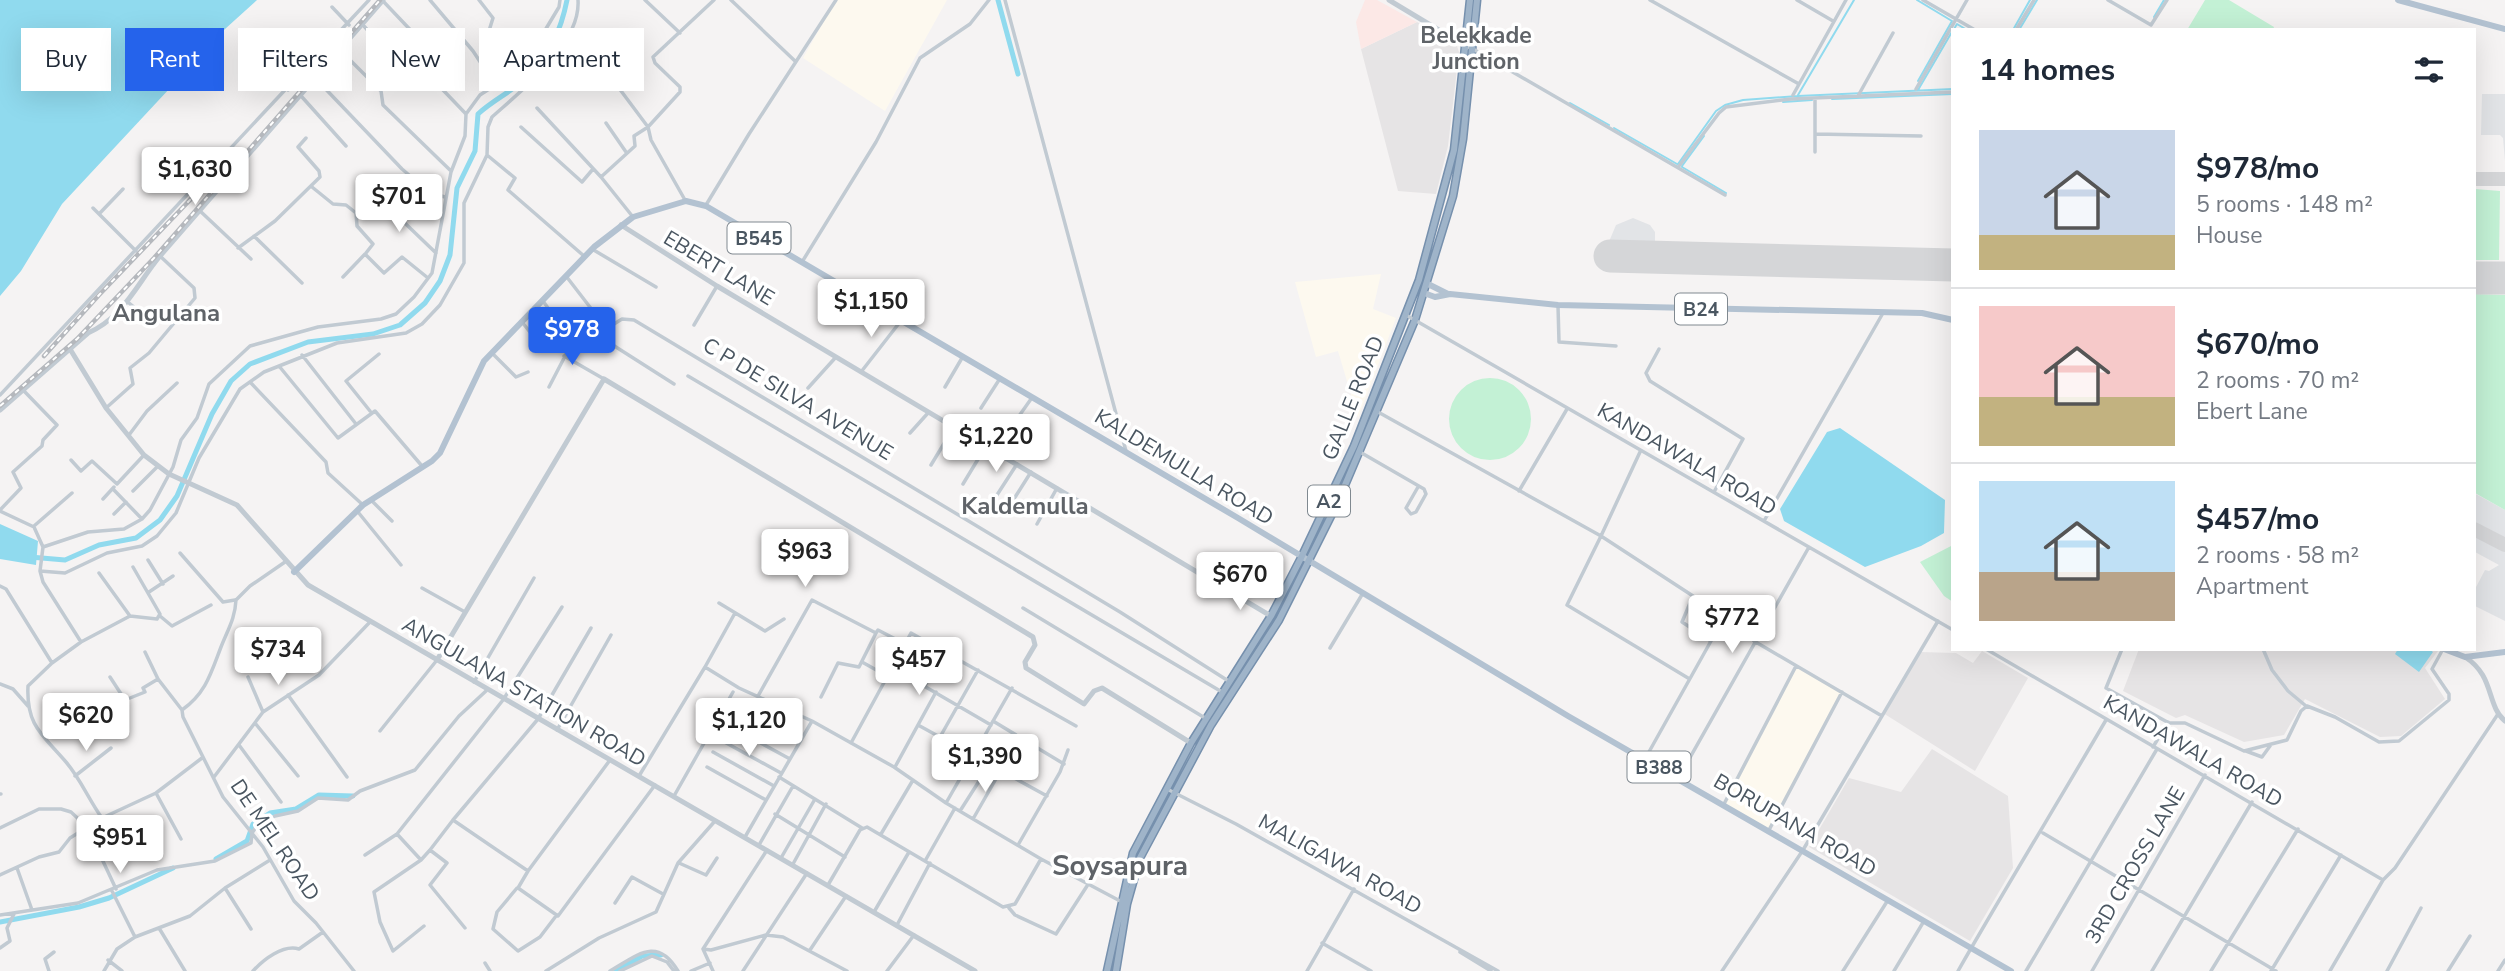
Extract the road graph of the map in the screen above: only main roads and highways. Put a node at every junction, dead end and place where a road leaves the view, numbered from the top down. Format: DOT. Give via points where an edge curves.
graph roads {
  1 [pos="1470,0"];
  2 [pos="1477,0"];
  3 [pos="2398,0"];
  4 [pos="2505,29"];
  5 [pos="1470,48"];
  6 [pos="1419,280"];
  7 [pos="1428,284"];
  8 [pos="1416,289"];
  9 [pos="1424,293"];
  10 [pos="1450,294"];
  11 [pos="1951,320"];
  12 [pos="1304,559"];
  13 [pos="293,572"];
  14 [pos="2449,651"];
  15 [pos="2505,652"];
  16 [pos="1124,903"];
  17 [pos="1107,971"];
  18 [pos="1116,971"];
  19 [pos="2011,971"];
  1 -- 5 [label="highway, GALLE ROAD / A2"];
  2 -- 5 [label="highway, GALLE ROAD / A2"];
  3 -- 4 [label="main road"];
  5 -- 6 [label="highway, GALLE ROAD / A2" via="1452,161"];
  5 -- 7 [label="highway, GALLE ROAD / A2" via="1453,196"];
  6 -- 7 [label="highway"];
  6 -- 8 [label="highway, GALLE ROAD / A2"];
  7 -- 9 [label="highway, GALLE ROAD / A2"];
  7 -- 10 [label="main road, B24"];
  8 -- 9 [label="highway"];
  8 -- 12 [label="highway, GALLE ROAD / A2"];
  9 -- 10 [label="main road, B24"];
  9 -- 12 [label="highway, GALLE ROAD / A2" via="1360,452"];
  10 -- 11 [label="main road, B24" via="1558,305 1922,313"];
  12 -- 13 [label="main road, KALDEMULLA ROAD / B545" via="706,206 686,201 634,217 592,249 481,365 440,453 363,505"];
  12 -- 16 [label="highway, GALLE ROAD / A2" via="1279,620 1207,733 1140,858"];
  12 -- 16 [label="highway, GALLE ROAD / A2" via="1166,788 1133,853"];
  12 -- 19 [label="main road, BORUPANA ROAD / B388"];
  14 -- 15 [label="main road" via="2465,657"];
  16 -- 17 [label="highway, GALLE ROAD / A2"];
  16 -- 18 [label="highway, GALLE ROAD / A2"];
}
